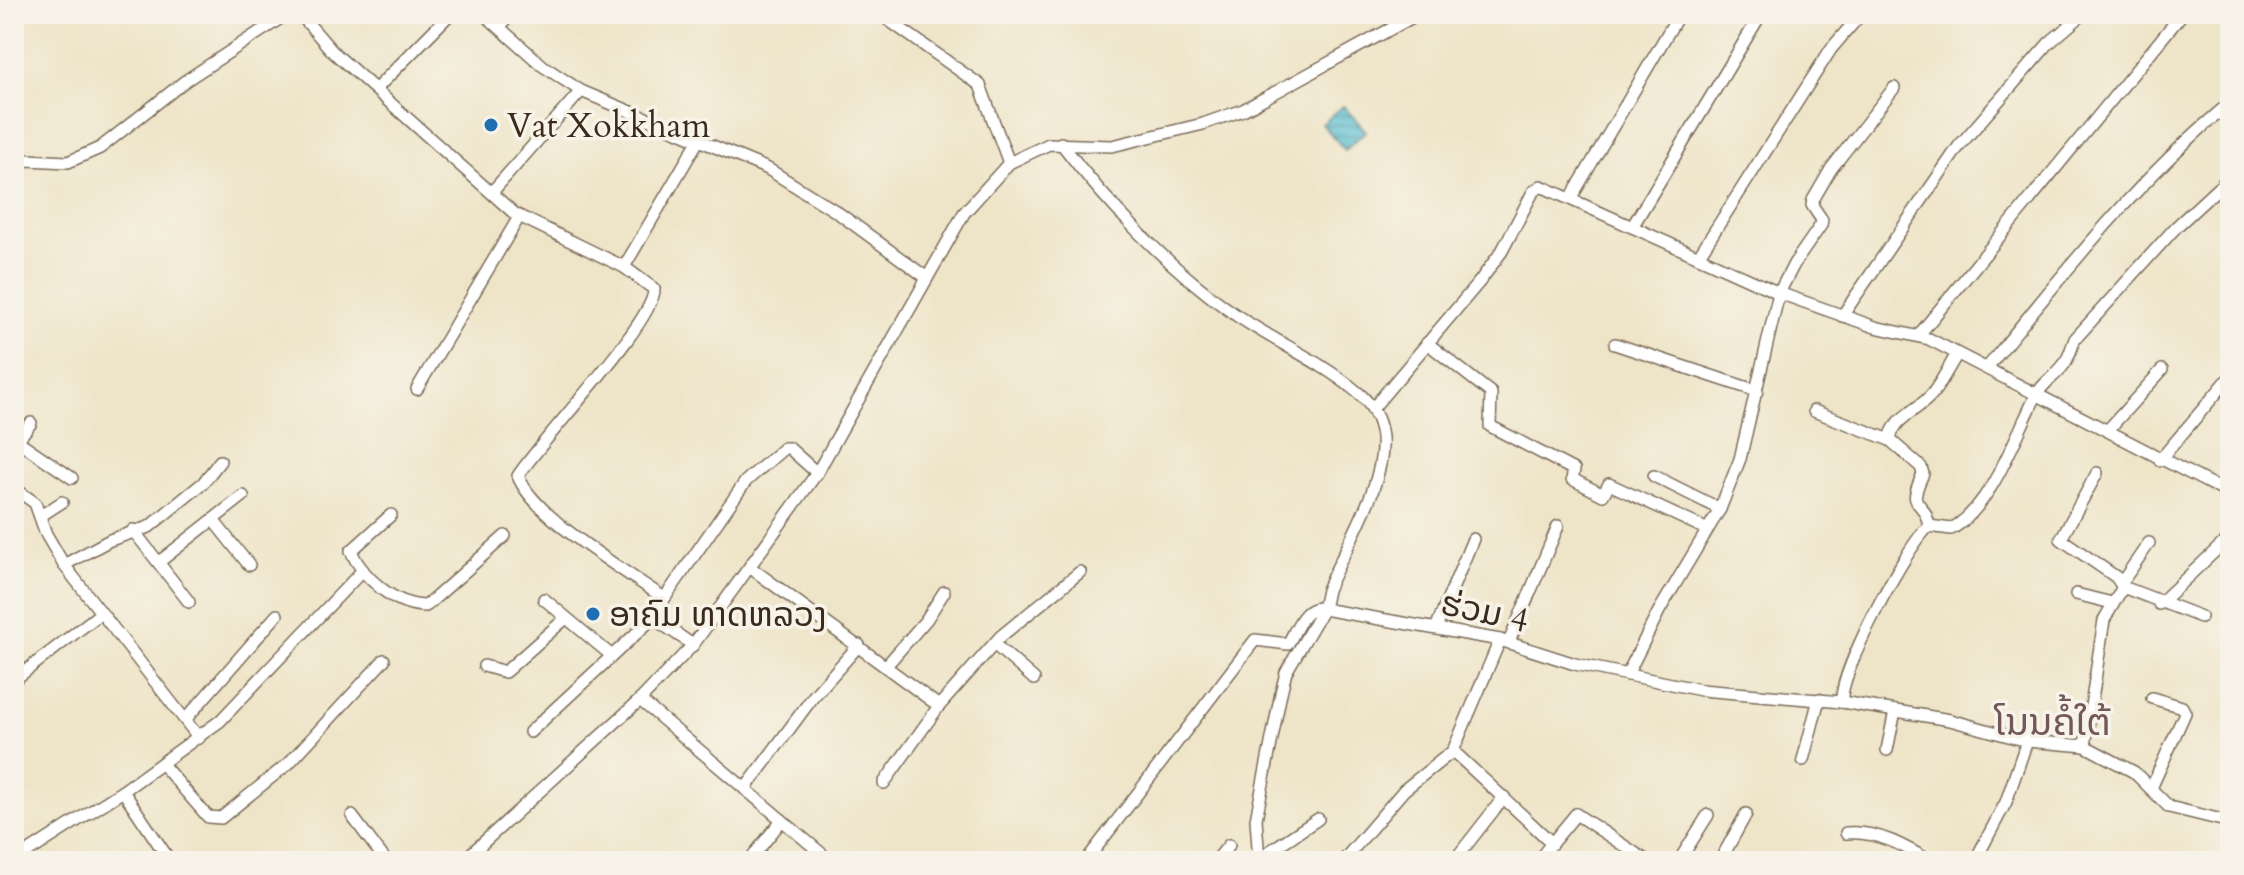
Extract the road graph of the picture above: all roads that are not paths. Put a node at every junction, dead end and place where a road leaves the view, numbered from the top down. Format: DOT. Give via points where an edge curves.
graph roads {
  1 [pos="287,14"];
  2 [pos="300,14"];
  3 [pos="450,14"];
  4 [pos="484,14"];
  5 [pos="513,14"];
  6 [pos="881,14"];
  7 [pos="1418,14"];
  8 [pos="1679,14"];
  9 [pos="1761,14"];
  10 [pos="1861,14"];
  11 [pos="2083,14"];
  12 [pos="2182,14"];
  13 [pos="499,26"];
  14 [pos="1894,88"];
  15 [pos="376,89"];
  16 [pos="581,91"];
  17 [pos="2230,103"];
  18 [pos="698,141"];
  19 [pos="1061,143"];
  20 [pos="1009,163"];
  21 [pos="14,169"];
  22 [pos="2230,177"];
  23 [pos="492,192"];
  24 [pos="1571,198"];
  25 [pos="519,217"];
  26 [pos="1632,227"];
  27 [pos="1698,257"];
  28 [pos="624,267"];
  29 [pos="927,278"];
  30 [pos="1779,293"];
  31 [pos="1842,316"];
  32 [pos="1918,336"];
  33 [pos="1427,343"];
  34 [pos="1615,344"];
  35 [pos="1957,354"];
  36 [pos="1987,368"];
  37 [pos="2162,370"];
  38 [pos="2230,377"];
  39 [pos="417,389"];
  40 [pos="1757,391"];
  41 [pos="2037,394"];
  42 [pos="1373,408"];
  43 [pos="1814,411"];
  44 [pos="31,423"];
  45 [pos="2107,431"];
  46 [pos="1890,440"];
  47 [pos="16,443"];
  48 [pos="2160,460"];
  49 [pos="220,461"];
  50 [pos="817,473"];
  51 [pos="2097,473"];
  52 [pos="1654,476"];
  53 [pos="72,478"];
  54 [pos="14,488"];
  55 [pos="2230,494"];
  56 [pos="243,496"];
  57 [pos="62,502"];
  58 [pos="1720,509"];
  59 [pos="42,515"];
  60 [pos="391,515"];
  61 [pos="213,520"];
  62 [pos="1558,526"];
  63 [pos="1929,526"];
  64 [pos="1706,529"];
  65 [pos="133,530"];
  66 [pos="505,536"];
  67 [pos="2230,537"];
  68 [pos="1473,539"];
  69 [pos="2149,543"];
  70 [pos="159,562"];
  71 [pos="64,565"];
  72 [pos="249,565"];
  73 [pos="751,568"];
  74 [pos="363,570"];
  75 [pos="1080,572"];
  76 [pos="2122,585"];
  77 [pos="944,592"];
  78 [pos="2076,594"];
  79 [pos="544,599"];
  80 [pos="664,599"];
  81 [pos="189,602"];
  82 [pos="2112,603"];
  83 [pos="2159,604"];
  84 [pos="1323,609"];
  85 [pos="101,613"];
  86 [pos="277,615"];
  87 [pos="2201,617"];
  88 [pos="566,618"];
  89 [pos="653,618"];
  90 [pos="1436,628"];
  91 [pos="1504,641"];
  92 [pos="994,644"];
  93 [pos="1288,644"];
  94 [pos="693,645"];
  95 [pos="859,645"];
  96 [pos="1301,647"];
  97 [pos="612,656"];
  98 [pos="384,660"];
  99 [pos="484,666"];
  100 [pos="886,666"];
  101 [pos="1627,675"];
  102 [pos="1034,679"];
  103 [pos="14,680"];
  104 [pos="2152,698"];
  105 [pos="1819,699"];
  106 [pos="640,700"];
  107 [pos="1842,702"];
  108 [pos="939,706"];
  109 [pos="1895,711"];
  110 [pos="185,720"];
  111 [pos="530,732"];
  112 [pos="199,738"];
  113 [pos="2027,741"];
  114 [pos="2085,746"];
  115 [pos="1887,750"];
  116 [pos="1453,751"];
  117 [pos="1803,760"];
  118 [pos="162,764"];
  119 [pos="884,783"];
  120 [pos="2152,786"];
  121 [pos="745,789"];
  122 [pos="123,791"];
  123 [pos="1504,797"];
  124 [pos="1746,814"];
  125 [pos="1708,815"];
  126 [pos="352,816"];
  127 [pos="1318,819"];
  128 [pos="782,820"];
  129 [pos="2230,822"];
  130 [pos="1846,833"];
  131 [pos="1552,843"];
  132 [pos="1229,845"];
  133 [pos="822,854"];
  134 [pos="1259,857"];
  135 [pos="1640,859"];
  136 [pos="14,861"];
  137 [pos="170,861"];
  138 [pos="386,861"];
  139 [pos="463,861"];
  140 [pos="749,861"];
  141 [pos="1086,861"];
  142 [pos="1216,861"];
  143 [pos="1343,861"];
  144 [pos="1454,861"];
  145 [pos="1538,861"];
  146 [pos="1679,861"];
  147 [pos="1720,861"];
  148 [pos="1930,861"];
  149 [pos="1975,861"];
  1 -- 21 [label="street" via="185,81 100,148 68,162 27,160"];
  2 -- 15 [label="street"];
  3 -- 15 [label="street"];
  4 -- 13 [label="street"];
  5 -- 13 [label="street"];
  6 -- 20 [label="street" via="980,85"];
  7 -- 19 [label="street" via="1243,110 1112,146"];
  8 -- 24 [label="street"];
  9 -- 26 [label="street"];
  10 -- 27 [label="street" via="1831,49"];
  11 -- 31 [label="street" via="2049,43 1959,146"];
  12 -- 32 [label="street"];
  13 -- 16 [label="street" via="543,66"];
  14 -- 30 [label="street" via="1831,169 1812,205 1821,225"];
  15 -- 23 [label="street"];
  16 -- 18 [label="street"];
  16 -- 23 [label="street"];
  17 -- 36 [label="street" via="2120,209"];
  18 -- 28 [label="street"];
  18 -- 29 [label="street" via="768,169"];
  19 -- 20 [label="street" via="1036,148"];
  19 -- 42 [label="street" via="1187,275 1232,312 1355,390"];
  20 -- 29 [label="street" via="964,213"];
  22 -- 41 [label="street" via="2133,273 2075,339 2066,361"];
  23 -- 25 [label="street"];
  24 -- 26 [label="street"];
  24 -- 33 [label="street" via="1541,186 1533,192 1502,251"];
  25 -- 28 [label="street"];
  25 -- 39 [label="street"];
  26 -- 27 [label="street"];
  27 -- 30 [label="street"];
  28 -- 80 [label="street" via="654,289 648,308 518,479 575,536"];
  29 -- 50 [label="street"];
  30 -- 31 [label="street"];
  30 -- 40 [label="street"];
  31 -- 32 [label="street"];
  32 -- 35 [label="street"];
  33 -- 42 [label="street"];
  33 -- 64 [label="street" via="1491,393 1490,426 1574,470 1572,479 1603,495 1609,484"];
  34 -- 40 [label="street"];
  35 -- 36 [label="street"];
  35 -- 46 [label="street" via="1932,395 1899,422"];
  36 -- 41 [label="street"];
  37 -- 45 [label="street"];
  38 -- 48 [label="street"];
  40 -- 58 [label="street" via="1740,459"];
  41 -- 45 [label="street"];
  41 -- 63 [label="street" via="2016,444 1962,522 1951,529"];
  42 -- 84 [label="street" via="1382,437 1378,476"];
  43 -- 46 [label="street"];
  44 -- 47 [label="street"];
  45 -- 48 [label="street"];
  46 -- 63 [label="street" via="1921,467 1923,474 1913,492"];
  47 -- 53 [label="street"];
  48 -- 55 [label="street"];
  49 -- 65 [label="street" via="203,483 149,527"];
  50 -- 73 [label="street"];
  50 -- 80 [label="street" via="784,448 746,481"];
  51 -- 76 [label="street" via="2061,539"];
  52 -- 58 [label="street"];
  54 -- 59 [label="street"];
  56 -- 61 [label="street"];
  57 -- 59 [label="street"];
  58 -- 64 [label="street"];
  59 -- 71 [label="street"];
  60 -- 74 [label="street" via="351,551"];
  61 -- 70 [label="street"];
  61 -- 72 [label="street"];
  62 -- 91 [label="street"];
  63 -- 107 [label="street" via="1882,599 1847,670"];
  64 -- 101 [label="street"];
  65 -- 70 [label="street"];
  65 -- 71 [label="street"];
  66 -- 74 [label="street" via="426,606 389,594"];
  67 -- 83 [label="street"];
  68 -- 90 [label="street"];
  69 -- 76 [label="street"];
  70 -- 81 [label="street"];
  71 -- 85 [label="street"];
  73 -- 94 [label="street"];
  73 -- 95 [label="street"];
  74 -- 112 [label="street"];
  75 -- 92 [label="street"];
  76 -- 82 [label="street"];
  76 -- 83 [label="street"];
  77 -- 100 [label="street"];
  78 -- 82 [label="street"];
  79 -- 88 [label="street"];
  80 -- 89 [label="street"];
  82 -- 114 [label="street" via="2104,620"];
  83 -- 87 [label="street"];
  84 -- 90 [label="street, ຮ່ວມ 4"];
  84 -- 93 [label="street" via="1308,610"];
  84 -- 96 [label="street"];
  85 -- 103 [label="street"];
  85 -- 110 [label="street"];
  86 -- 110 [label="street"];
  88 -- 97 [label="street"];
  88 -- 99 [label="street" via="505,672"];
  89 -- 94 [label="street"];
  89 -- 97 [label="street"];
  90 -- 91 [label="street, ຮ່ວມ 4"];
  91 -- 101 [label="street, ຮ່ວມ 4"];
  91 -- 116 [label="street"];
  92 -- 102 [label="street"];
  92 -- 108 [label="street"];
  93 -- 96 [label="street"];
  93 -- 141 [label="street" via="1255,640"];
  94 -- 106 [label="street"];
  95 -- 100 [label="street"];
  95 -- 121 [label="street"];
  96 -- 134 [label="street" via="1286,672 1263,777 1256,819"];
  97 -- 111 [label="street"];
  98 -- 118 [label="street" via="289,763 221,818 208,817"];
  100 -- 108 [label="street"];
  101 -- 105 [label="street, ຮ່ວມ 4" via="1701,690"];
  104 -- 120 [label="street" via="2182,707 2185,713"];
  105 -- 107 [label="street, ຮ່ວມ 4"];
  105 -- 117 [label="street"];
  106 -- 121 [label="street"];
  106 -- 139 [label="street"];
  107 -- 109 [label="street, ຮ່ວມ 4"];
  108 -- 119 [label="street"];
  109 -- 113 [label="street, ຮ່ວມ 4"];
  109 -- 115 [label="street"];
  110 -- 112 [label="street"];
  112 -- 118 [label="street"];
  113 -- 114 [label="street, ຮ່ວມ 4"];
  113 -- 149 [label="street" via="2006,802"];
  114 -- 120 [label="street, ຮ່ວມ 4"];
  116 -- 123 [label="street"];
  116 -- 143 [label="street" via="1404,790"];
  118 -- 122 [label="street"];
  120 -- 129 [label="street, ຮ່ວມ 4" via="2169,807"];
  121 -- 128 [label="street"];
  122 -- 136 [label="street"];
  122 -- 137 [label="street"];
  123 -- 131 [label="street"];
  123 -- 144 [label="street"];
  124 -- 147 [label="street"];
  125 -- 146 [label="street"];
  126 -- 138 [label="street"];
  127 -- 134 [label="street"];
  128 -- 133 [label="street"];
  128 -- 140 [label="street"];
  130 -- 148 [label="street" via="1886,839"];
  131 -- 135 [label="street" via="1576,814"];
  131 -- 145 [label="street"];
  132 -- 142 [label="street"];
}
